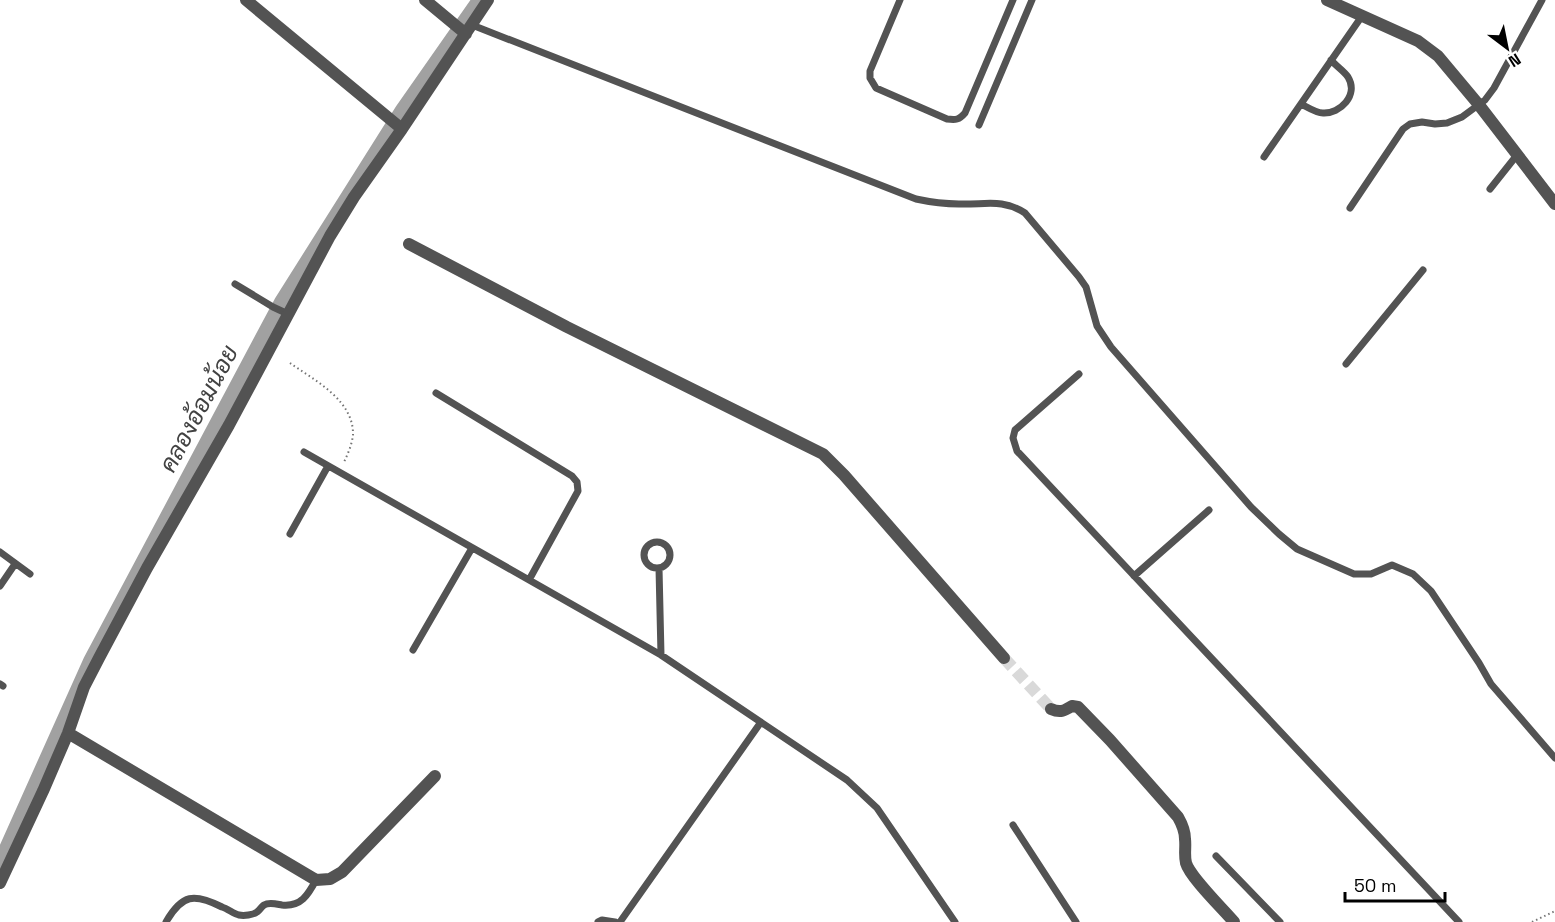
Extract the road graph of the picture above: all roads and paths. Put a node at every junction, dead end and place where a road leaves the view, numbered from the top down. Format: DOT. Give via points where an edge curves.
graph roads {
  1 [pos="246,0"];
  2 [pos="425,0"];
  3 [pos="488,0"];
  4 [pos="900,0"];
  5 [pos="1013,0"];
  6 [pos="1032,0"];
  7 [pos="1327,0"];
  8 [pos="1542,0"];
  9 [pos="1362,16"];
  10 [pos="464,29"];
  11 [pos="1331,60"];
  12 [pos="1300,104"];
  13 [pos="1479,105"];
  14 [pos="396,124"];
  15 [pos="979,126"];
  16 [pos="1517,155"];
  17 [pos="1264,157"];
  18 [pos="1490,189"];
  19 [pos="1555,204"];
  20 [pos="1350,208"];
  21 [pos="409,244"];
  22 [pos="1423,270"];
  23 [pos="235,285"];
  24 [pos="285,313"];
  25 [pos="290,363"];
  26 [pos="1346,364"];
  27 [pos="1079,374"];
  28 [pos="436,393"];
  29 [pos="304,452"];
  30 [pos="328,466"];
  31 [pos="340,472"];
  32 [pos="1209,510"];
  33 [pos="290,534"];
  34 [pos="472,548"];
  35 [pos="0,552"];
  36 [pos="15,564"];
  37 [pos="659,568"];
  38 [pos="30,574"];
  39 [pos="1134,576"];
  40 [pos="529,580"];
  41 [pos="0,586"];
  42 [pos="412,650"];
  43 [pos="661,655"];
  44 [pos="1004,658"];
  45 [pos="1051,709"];
  46 [pos="761,722"];
  47 [pos="68,733"];
  48 [pos="1555,758"];
  49 [pos="435,776"];
  50 [pos="1012,825"];
  51 [pos="1216,856"];
  52 [pos="316,880"];
  53 [pos="0,883"];
  54 [pos="1555,911"];
  55 [pos="166,922"];
  56 [pos="598,922"];
  57 [pos="615,922"];
  58 [pos="620,922"];
  59 [pos="955,922"];
  60 [pos="1076,922"];
  61 [pos="1233,922"];
  62 [pos="1280,922"];
  63 [pos="1459,922"];
  64 [pos="1532,922"];
  1 -- 14 [label="street"];
  2 -- 10 [label="street"];
  3 -- 10 [label="street"];
  4 -- 5 [label="lane" via="870,78 876,88 956,120 964,113"];
  6 -- 15 [label="lane"];
  7 -- 9 [label="street"];
  8 -- 13 [label="lane" via="1490,94"];
  9 -- 11 [label="lane"];
  9 -- 13 [label="street" via="1418,41 1438,56"];
  10 -- 14 [label="street"];
  10 -- 48 [label="lane" via="916,199 943,204 1002,203 1025,213 1086,287 1096,326 1111,347 1251,507 1297,549 1354,574 1371,574 1392,565 1413,574 1431,591 1491,684"];
  11 -- 12 [label="lane"];
  11 -- 12 [label="lane" via="1348,77 1351,96 1332,112 1321,114"];
  12 -- 17 [label="lane"];
  13 -- 16 [label="street"];
  13 -- 20 [label="lane" via="1447,123 1422,122 1402,129"];
  14 -- 24 [label="street"];
  16 -- 18 [label="lane"];
  16 -- 19 [label="street"];
  21 -- 44 [label="street" via="823,454"];
  22 -- 26 [label="lane"];
  23 -- 24 [label="lane"];
  24 -- 47 [label="street" via="229,425 84,687"];
  25 -- 31 [label="path" via="338,398 351,418 353,435"];
  27 -- 39 [label="lane" via="1015,430 1013,438 1017,451"];
  28 -- 40 [label="lane" via="577,482 578,491"];
  29 -- 30 [label="lane"];
  30 -- 31 [label="lane"];
  30 -- 33 [label="lane"];
  31 -- 34 [label="lane"];
  32 -- 39 [label="lane"];
  34 -- 40 [label="lane"];
  34 -- 42 [label="lane"];
  35 -- 36 [label="lane"];
  36 -- 38 [label="lane"];
  36 -- 41 [label="lane"];
  37 -- 43 [label="lane"];
  39 -- 63 [label="lane"];
  40 -- 43 [label="lane"];
  43 -- 46 [label="lane"];
  45 -- 61 [label="street" via="1058,712 1078,706 1178,817 1184,829 1187,865"];
  46 -- 58 [label="lane"];
  46 -- 59 [label="lane" via="847,780 877,808"];
  47 -- 52 [label="street"];
  47 -- 53 [label="street"];
  49 -- 52 [label="street" via="342,872 330,879"];
  50 -- 60 [label="lane"];
  51 -- 62 [label="lane"];
  52 -- 55 [label="lane" via="306,898 297,904 274,903 264,905 256,913 239,915 207,899 196,898 180,902"];
  54 -- 64 [label="path"];
  56 -- 57 [label="lane"];
}
